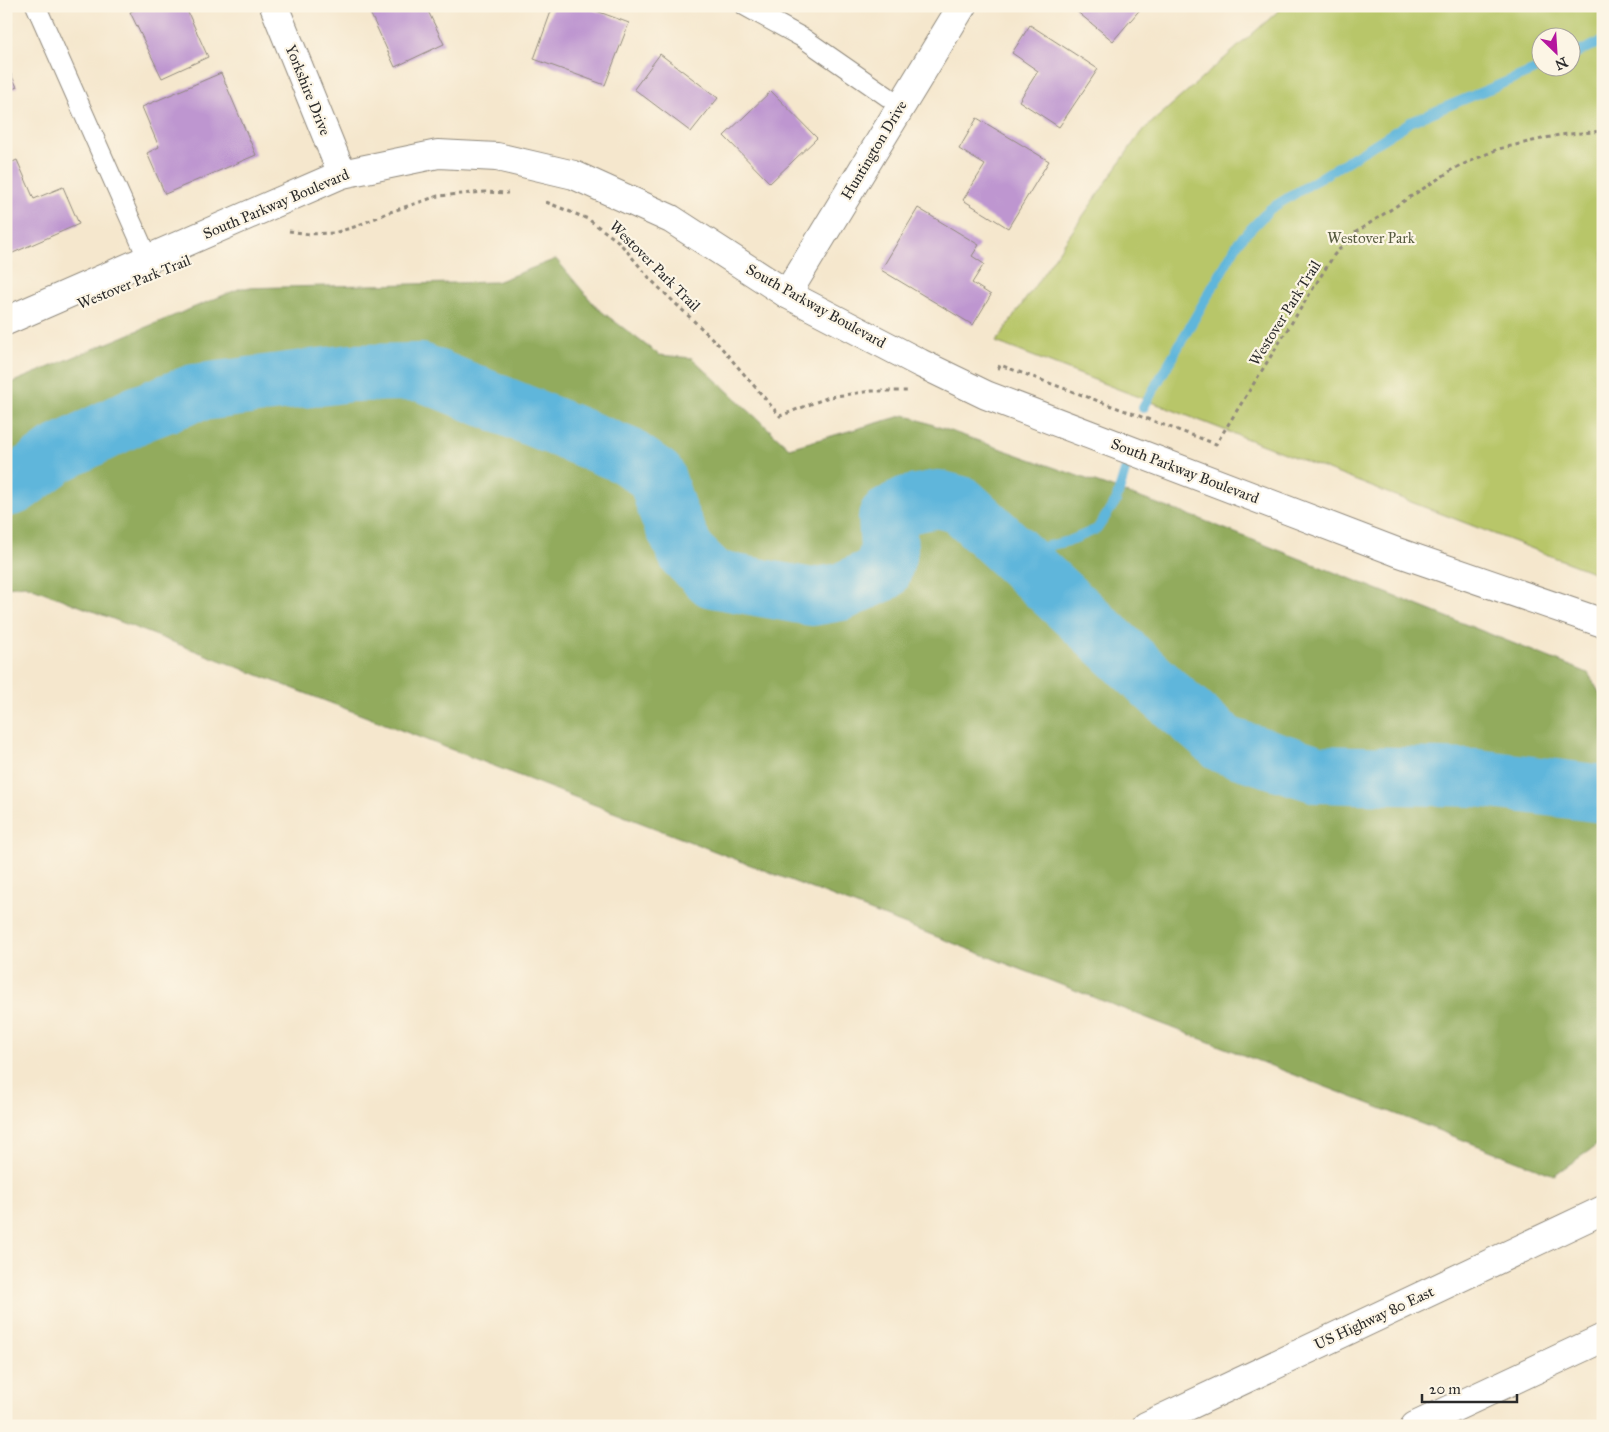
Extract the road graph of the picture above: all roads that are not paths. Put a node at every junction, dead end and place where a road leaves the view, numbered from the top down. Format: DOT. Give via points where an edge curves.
graph roads {
  1 [pos="36,6"];
  2 [pos="274,6"];
  3 [pos="745,6"];
  4 [pos="962,6"];
  5 [pos="901,106"];
  6 [pos="342,174"];
  7 [pos="148,259"];
  8 [pos="787,294"];
  9 [pos="6,321"];
  10 [pos="1603,623"];
  11 [pos="1603,1210"];
  12 [pos="1603,1338"];
  13 [pos="1146,1426"];
  14 [pos="1415,1426"];
  1 -- 7 [label="lane"];
  2 -- 6 [label="main road, Yorkshire Drive"];
  3 -- 5 [label="lane" via="803,38"];
  4 -- 5 [label="main road, Huntington Drive"];
  5 -- 8 [label="main road, Huntington Drive"];
  6 -- 7 [label="main road, South Parkway Boulevard"];
  6 -- 8 [label="main road, South Parkway Boulevard" via="438,154 497,157 574,175 671,219"];
  7 -- 9 [label="main road, South Parkway Boulevard"];
  8 -- 10 [label="main road, South Parkway Boulevard" via="986,394 1397,552"];
  11 -- 13 [label="main road, US Highway 80 East"];
  12 -- 14 [label="main road"];
}
